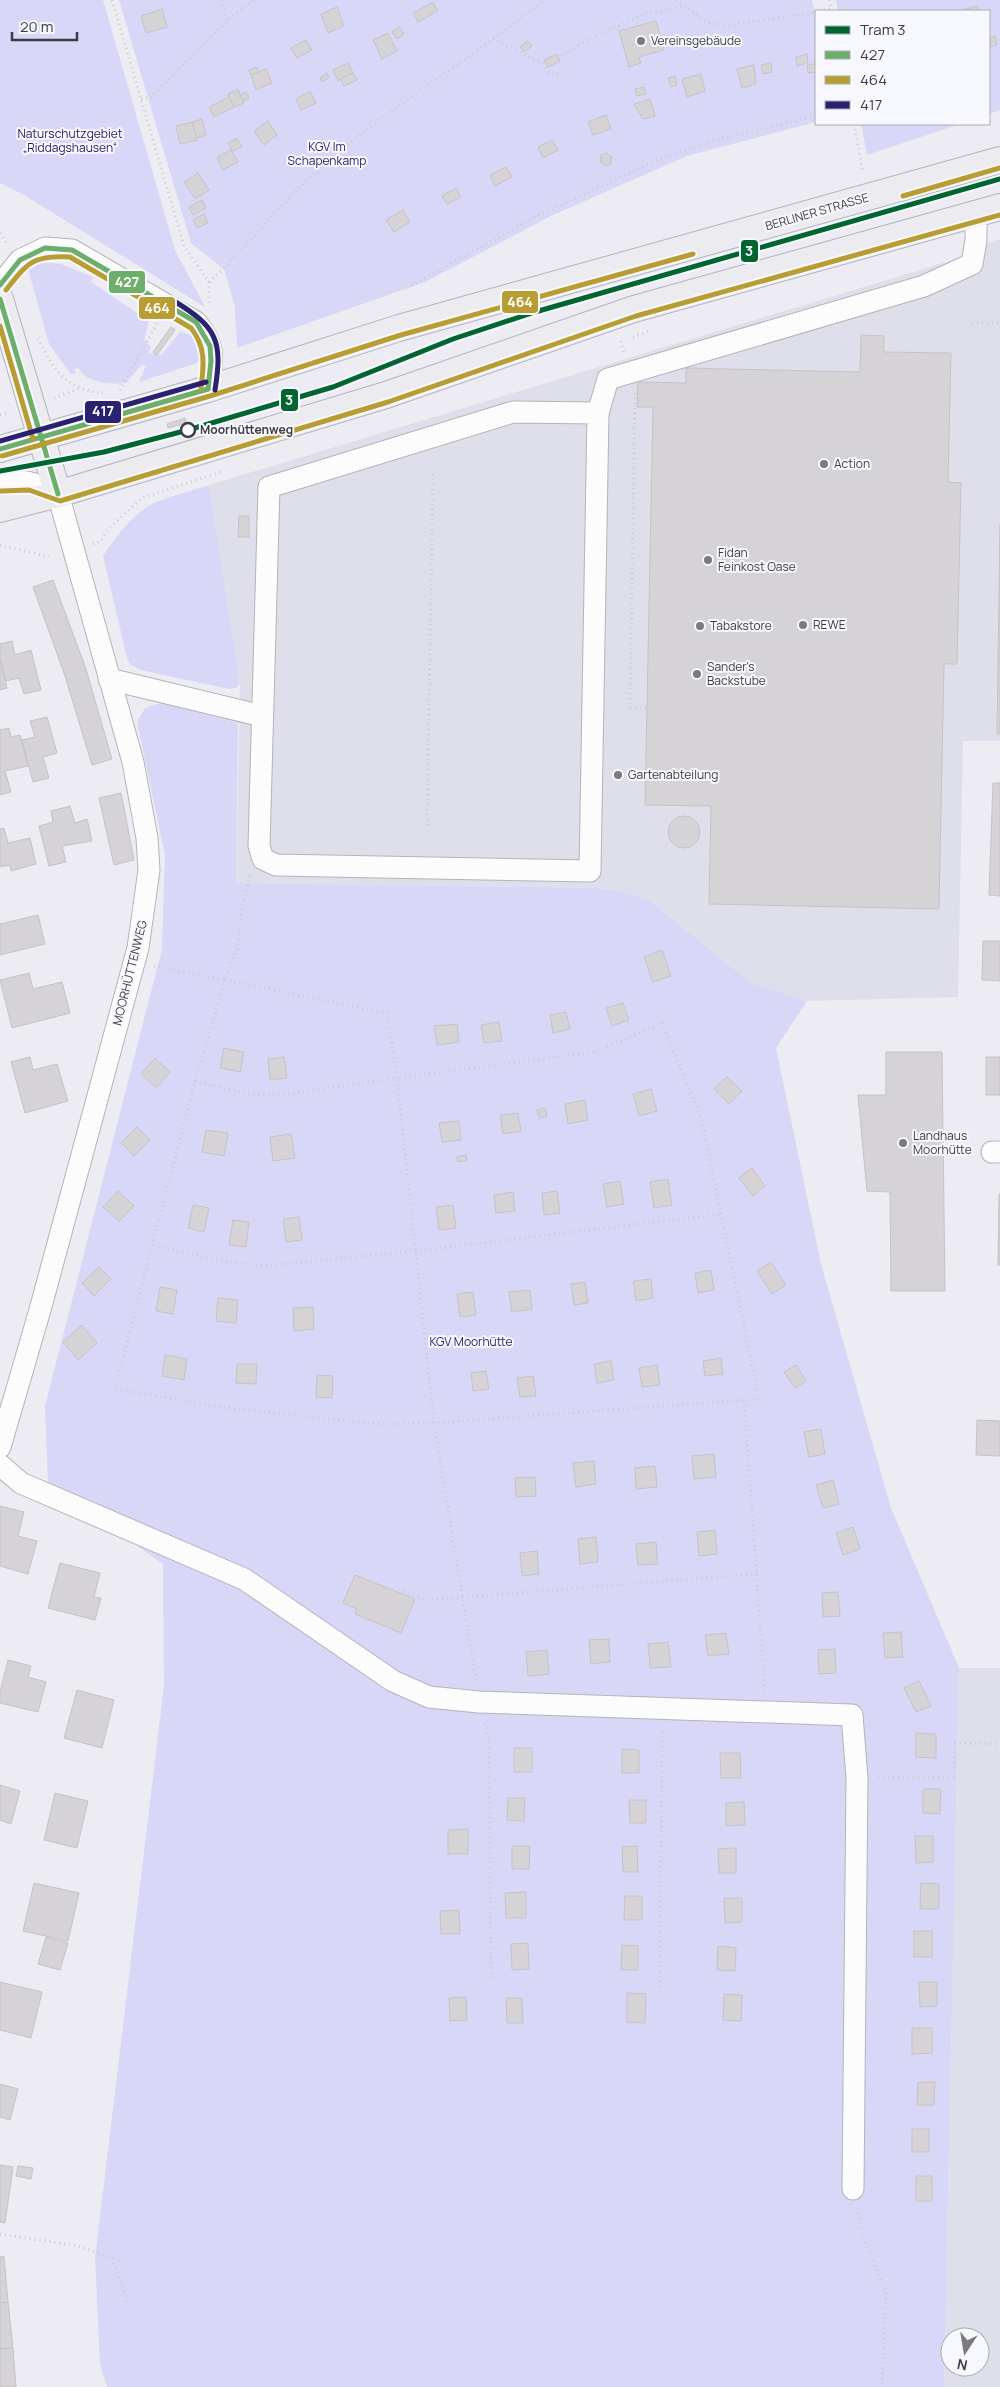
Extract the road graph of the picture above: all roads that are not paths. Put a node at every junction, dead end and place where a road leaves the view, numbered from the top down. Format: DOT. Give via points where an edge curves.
graph roads {
  1 [pos="1000,160"];
  2 [pos="988,210"];
  3 [pos="0,285"];
  4 [pos="0,300"];
  5 [pos="208,390"];
  6 [pos="598,414"];
  7 [pos="40,437"];
  8 [pos="0,449"];
  9 [pos="0,484"];
  10 [pos="58,494"];
  11 [pos="0,510"];
  12 [pos="109,679"];
  13 [pos="262,716"];
  14 [pos="0,1447"];
  15 [pos="0,1465"];
  16 [pos="853,2189"];
  1 -- 5 [label="main road, BERLINER STRASSE" via="399,328"];
  2 -- 6 [label="street" via="976,240 972,264 924,286 608,380"];
  2 -- 10 [label="main road" via="634,309 386,395"];
  3 -- 5 [label="street" via="20,260 45,248 72,250 196,322 209,336 212,361"];
  4 -- 7 [label="main road"];
  5 -- 7 [label="main road, BERLINER STRASSE"];
  6 -- 13 [label="street" via="513,412 269,487"];
  6 -- 13 [label="street" via="590,871 276,865 263,859 259,846"];
  7 -- 8 [label="main road, BERLINER STRASSE"];
  7 -- 10 [label="main road"];
  9 -- 10 [label="street" via="27,480"];
  10 -- 11 [label="main road"];
  10 -- 12 [label="street, MOORHÜTTENWEG"];
  12 -- 13 [label="street"];
  12 -- 14 [label="street, MOORHÜTTENWEG" via="133,762 147,838 149,870 144,914 134,962 40,1310"];
  15 -- 16 [label="street" via="21,1483 244,1579 393,1681 430,1696 479,1702 852,1715 857,1778"];
}
